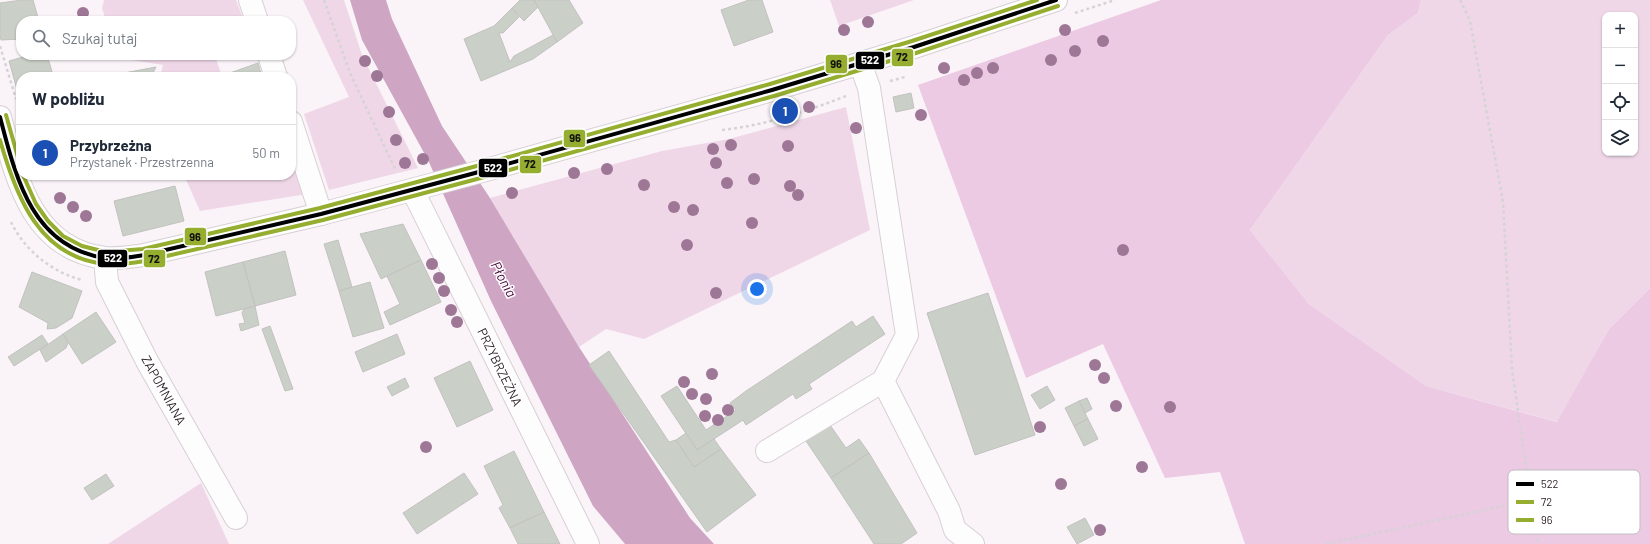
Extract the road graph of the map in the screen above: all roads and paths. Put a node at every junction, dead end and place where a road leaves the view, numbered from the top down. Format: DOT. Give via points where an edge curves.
graph roads {
  1 [pos="250,0"];
  2 [pos="324,0"];
  3 [pos="1056,0"];
  4 [pos="1460,0"];
  5 [pos="255,16"];
  6 [pos="0,46"];
  7 [pos="270,60"];
  8 [pos="860,63"];
  9 [pos="274,72"];
  10 [pos="16,98"];
  11 [pos="0,117"];
  12 [pos="296,137"];
  13 [pos="7,165"];
  14 [pos="414,184"];
  15 [pos="321,214"];
  16 [pos="105,258"];
  17 [pos="883,381"];
  18 [pos="767,451"];
  19 [pos="1527,470"];
  20 [pos="1508,505"];
  21 [pos="236,518"];
  22 [pos="1536,534"];
  23 [pos="588,544"];
  24 [pos="973,544"];
  25 [pos="1326,544"];
  26 [pos="1537,544"];
  1 -- 5 [label="street"];
  2 -- 14 [label="path" via="350,73"];
  3 -- 8 [label="street"];
  4 -- 19 [label="path" via="1470,21 1503,202 1512,369"];
  6 -- 10 [label="path"];
  7 -- 9 [label="street"];
  8 -- 14 [label="street" via="475,173"];
  8 -- 17 [label="street" via="869,88 907,335"];
  11 -- 13 [label="street"];
  12 -- 15 [label="street"];
  13 -- 16 [label="street" via="43,226 53,236 78,251"];
  14 -- 15 [label="street"];
  14 -- 23 [label="street, PRZYBRZEŻNA"];
  15 -- 16 [label="street" via="144,255"];
  16 -- 21 [label="street, ZAPOMNIANA" via="106,282 148,363"];
  17 -- 18 [label="street"];
  17 -- 24 [label="street" via="949,511 955,530"];
  20 -- 25 [label="path"];
  22 -- 26 [label="path"];
}
